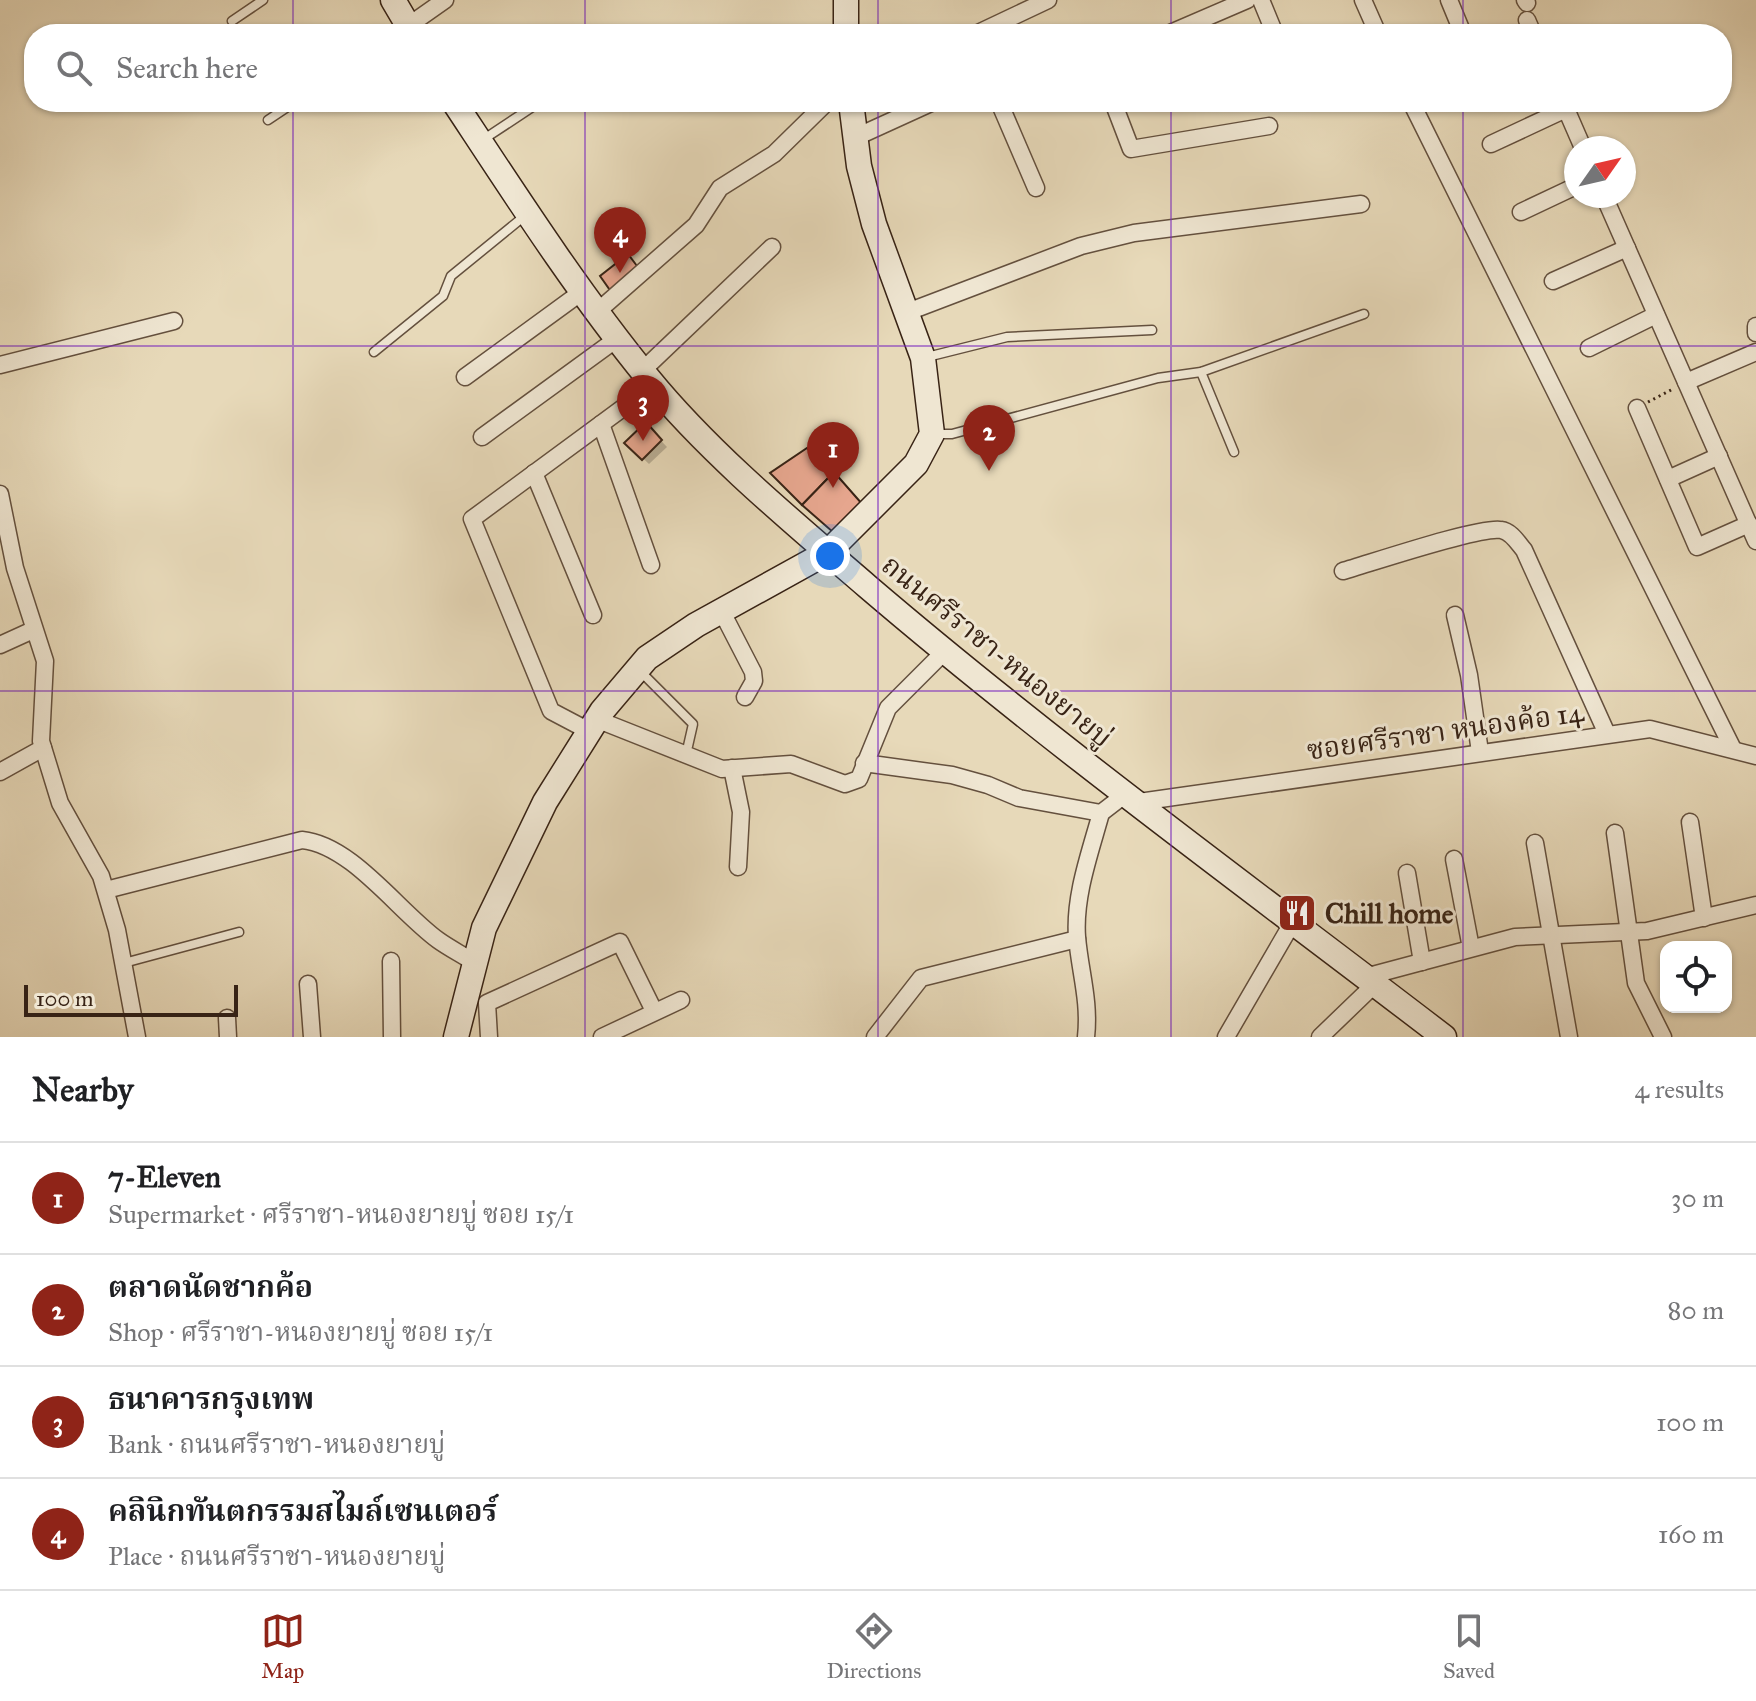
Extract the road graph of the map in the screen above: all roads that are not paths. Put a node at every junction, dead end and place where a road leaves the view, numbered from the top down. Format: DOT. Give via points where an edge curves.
graph roads {
  1 [pos="263,0"];
  2 [pos="393,0"];
  3 [pos="445,0"];
  4 [pos="846,0"];
  5 [pos="1048,0"];
  6 [pos="1247,0"];
  7 [pos="1261,0"];
  8 [pos="1363,0"];
  9 [pos="1449,0"];
  10 [pos="232,21"];
  11 [pos="403,24"];
  12 [pos="415,24"];
  13 [pos="846,24"];
  14 [pos="997,24"];
  15 [pos="1191,24"];
  16 [pos="1271,24"];
  17 [pos="1374,24"];
  18 [pos="1459,24"];
  19 [pos="280,112"];
  20 [pos="461,112"];
  21 [pos="525,112"];
  22 [pos="817,112"];
  23 [pos="852,112"];
  24 [pos="911,112"];
  25 [pos="1003,112"];
  26 [pos="1117,112"];
  27 [pos="1416,112"];
  28 [pos="1552,112"];
  29 [pos="1567,112"];
  30 [pos="268,120"];
  31 [pos="1269,126"];
  32 [pos="1578,136"];
  33 [pos="854,138"];
  34 [pos="480,141"];
  35 [pos="1491,144"];
  36 [pos="1036,188"];
  37 [pos="1564,192"];
  38 [pos="1361,204"];
  39 [pos="1609,208"];
  40 [pos="1521,212"];
  41 [pos="528,214"];
  42 [pos="772,247"];
  43 [pos="1627,248"];
  44 [pos="1553,281"];
  45 [pos="583,291"];
  46 [pos="598,311"];
  47 [pos="905,313"];
  48 [pos="1364,314"];
  49 [pos="1656,315"];
  50 [pos="174,321"];
  51 [pos="1756,326"];
  52 [pos="1152,330"];
  53 [pos="1756,333"];
  54 [pos="618,338"];
  55 [pos="1589,348"];
  56 [pos="374,352"];
  57 [pos="1756,352"];
  58 [pos="923,358"];
  59 [pos="0,365"];
  60 [pos="1201,372"];
  61 [pos="465,377"];
  62 [pos="648,378"];
  63 [pos="1686,382"];
  64 [pos="1637,408"];
  65 [pos="601,424"];
  66 [pos="932,434"];
  67 [pos="482,437"];
  68 [pos="1234,452"];
  69 [pos="1719,456"];
  70 [pos="534,473"];
  71 [pos="1668,479"];
  72 [pos="0,494"];
  73 [pos="1749,524"];
  74 [pos="1756,541"];
  75 [pos="828,552"];
  76 [pos="651,565"];
  77 [pos="7,570"];
  78 [pos="1343,571"];
  79 [pos="722,612"];
  80 [pos="593,615"];
  81 [pos="1455,615"];
  82 [pos="33,630"];
  83 [pos="0,645"];
  84 [pos="944,652"];
  85 [pos="638,668"];
  86 [pos="745,697"];
  87 [pos="593,725"];
  88 [pos="1607,734"];
  89 [pos="688,746"];
  90 [pos="43,748"];
  91 [pos="1733,749"];
  92 [pos="1480,752"];
  93 [pos="1756,756"];
  94 [pos="864,763"];
  95 [pos="732,768"];
  96 [pos="0,772"];
  97 [pos="1133,798"];
  98 [pos="1101,813"];
  99 [pos="1690,822"];
  100 [pos="1615,833"];
  101 [pos="1535,843"];
  102 [pos="1454,859"];
  103 [pos="738,867"];
  104 [pos="1407,873"];
  105 [pos="106,890"];
  106 [pos="1756,905"];
  107 [pos="1704,918"];
  108 [pos="1294,920"];
  109 [pos="239,932"];
  110 [pos="1628,932"];
  111 [pos="1550,935"];
  112 [pos="1077,939"];
  113 [pos="1471,948"];
  114 [pos="391,961"];
  115 [pos="1422,962"];
  116 [pos="124,963"];
  117 [pos="475,963"];
  118 [pos="1370,980"];
  119 [pos="308,984"];
  120 [pos="681,1000"];
  121 [pos="654,1011"];
  122 [pos="227,1018"];
  123 [pos="137,1037"];
  124 [pos="228,1037"];
  125 [pos="312,1037"];
  126 [pos="392,1037"];
  127 [pos="456,1037"];
  128 [pos="489,1037"];
  129 [pos="602,1037"];
  130 [pos="875,1037"];
  131 [pos="1086,1037"];
  132 [pos="1226,1037"];
  133 [pos="1320,1037"];
  134 [pos="1444,1037"];
  135 [pos="1569,1037"];
  136 [pos="1663,1037"];
  1 -- 10 [label="lane"];
  2 -- 11 [label="main road"];
  3 -- 12 [label="street"];
  4 -- 13 [label="main road"];
  5 -- 14 [label="street"];
  6 -- 15 [label="street"];
  7 -- 16 [label="street"];
  8 -- 17 [label="street"];
  9 -- 18 [label="street"];
  19 -- 30 [label="lane"];
  20 -- 34 [label="main road, ถนนศรีราชา-หนองยายบู่"];
  21 -- 34 [label="lane"];
  22 -- 46 [label="street" via="774,154 720,188 696,225"];
  23 -- 33 [label="main road"];
  24 -- 33 [label="street"];
  25 -- 36 [label="street"];
  26 -- 31 [label="street" via="1131,149"];
  27 -- 91 [label="street"];
  28 -- 35 [label="street"];
  29 -- 32 [label="street"];
  33 -- 47 [label="main road" via="874,224"];
  34 -- 41 [label="main road, ถนนศรีราชา-หนองยายบู่"];
  37 -- 40 [label="street"];
  38 -- 47 [label="street" via="1134,233 1081,246"];
  39 -- 43 [label="street"];
  41 -- 45 [label="main road, ถนนศรีราชา-หนองยายบู่"];
  41 -- 56 [label="lane" via="451,276 443,296"];
  42 -- 62 [label="street"];
  43 -- 44 [label="street"];
  43 -- 49 [label="street"];
  45 -- 46 [label="main road, ถนนศรีราชา-หนองยายบู่"];
  45 -- 61 [label="street"];
  46 -- 54 [label="main road, ถนนศรีราชา-หนองยายบู่"];
  47 -- 58 [label="main road"];
  48 -- 60 [label="lane"];
  49 -- 55 [label="street"];
  49 -- 63 [label="street"];
  50 -- 59 [label="street"];
  51 -- 53 [label="street"];
  52 -- 58 [label="lane" via="1007,337"];
  54 -- 62 [label="main road, ถนนศรีราชา-หนองยายบู่"];
  54 -- 67 [label="street"];
  57 -- 63 [label="street"];
  58 -- 66 [label="main road"];
  60 -- 66 [label="lane" via="1158,378 952,434"];
  60 -- 68 [label="lane"];
  62 -- 65 [label="street"];
  62 -- 75 [label="main road, ถนนศรีราชา-หนองยายบู่" via="735,468"];
  63 -- 69 [label="street"];
  64 -- 71 [label="street"];
  65 -- 70 [label="street"];
  65 -- 76 [label="street"];
  66 -- 75 [label="main road" via="916,464"];
  69 -- 71 [label="street"];
  69 -- 73 [label="street"];
  70 -- 80 [label="street"];
  70 -- 87 [label="street" via="472,519 551,711"];
  71 -- 73 [label="street" via="1697,547"];
  72 -- 77 [label="street"];
  73 -- 74 [label="street"];
  75 -- 79 [label="main road"];
  75 -- 84 [label="main road, ถนนศรีราชา-หนองยายบู่"];
  77 -- 82 [label="street"];
  78 -- 88 [label="street" via="1473,535 1501,530 1512,535 1524,550"];
  79 -- 85 [label="main road"];
  79 -- 86 [label="street" via="753,672"];
  81 -- 92 [label="street"];
  82 -- 83 [label="street"];
  82 -- 90 [label="street" via="45,661"];
  84 -- 94 [label="street" via="888,708"];
  84 -- 97 [label="main road, ถนนศรีราชา-หนองยายบู่"];
  85 -- 87 [label="main road"];
  85 -- 89 [label="lane" via="693,724"];
  87 -- 95 [label="street"];
  87 -- 117 [label="main road" via="545,802 484,928"];
  88 -- 91 [label="street, ซอยศรีราชา หนองค้อ 14" via="1650,729"];
  88 -- 92 [label="street, ซอยศรีราชา หนองค้อ 14"];
  90 -- 96 [label="street"];
  90 -- 105 [label="street" via="60,803"];
  91 -- 93 [label="street, ซอยศรีราชา หนองค้อ 14"];
  92 -- 97 [label="street, ซอยศรีราชา หนองค้อ 14"];
  94 -- 95 [label="street" via="859,779 845,784 791,764"];
  94 -- 98 [label="street" via="952,775 1019,798"];
  95 -- 103 [label="street" via="741,812"];
  97 -- 98 [label="street"];
  97 -- 108 [label="main road, ถนนศรีราชา-หนองยายบู่"];
  98 -- 112 [label="street" via="1077,910"];
  99 -- 107 [label="street"];
  100 -- 110 [label="street"];
  101 -- 111 [label="street"];
  102 -- 113 [label="street"];
  104 -- 115 [label="street"];
  105 -- 116 [label="street"];
  105 -- 117 [label="street" via="302,840 320,842 342,855 438,940"];
  106 -- 107 [label="street"];
  107 -- 110 [label="street"];
  108 -- 118 [label="main road, ถนนศรีราชา-หนองยายบู่"];
  108 -- 132 [label="street"];
  109 -- 116 [label="lane"];
  110 -- 111 [label="street"];
  110 -- 136 [label="street" via="1636,983"];
  111 -- 113 [label="street"];
  111 -- 135 [label="street"];
  112 -- 130 [label="street" via="921,978"];
  112 -- 131 [label="street" via="1089,1009"];
  113 -- 115 [label="street"];
  114 -- 126 [label="street"];
  115 -- 118 [label="street"];
  116 -- 123 [label="street"];
  117 -- 127 [label="main road"];
  118 -- 133 [label="street"];
  118 -- 134 [label="main road, ถนนศรีราชา-หนองยายบู่"];
  119 -- 125 [label="street"];
  120 -- 121 [label="street"];
  121 -- 128 [label="street" via="620,942 487,1003"];
  121 -- 129 [label="street"];
  122 -- 124 [label="street"];
}
